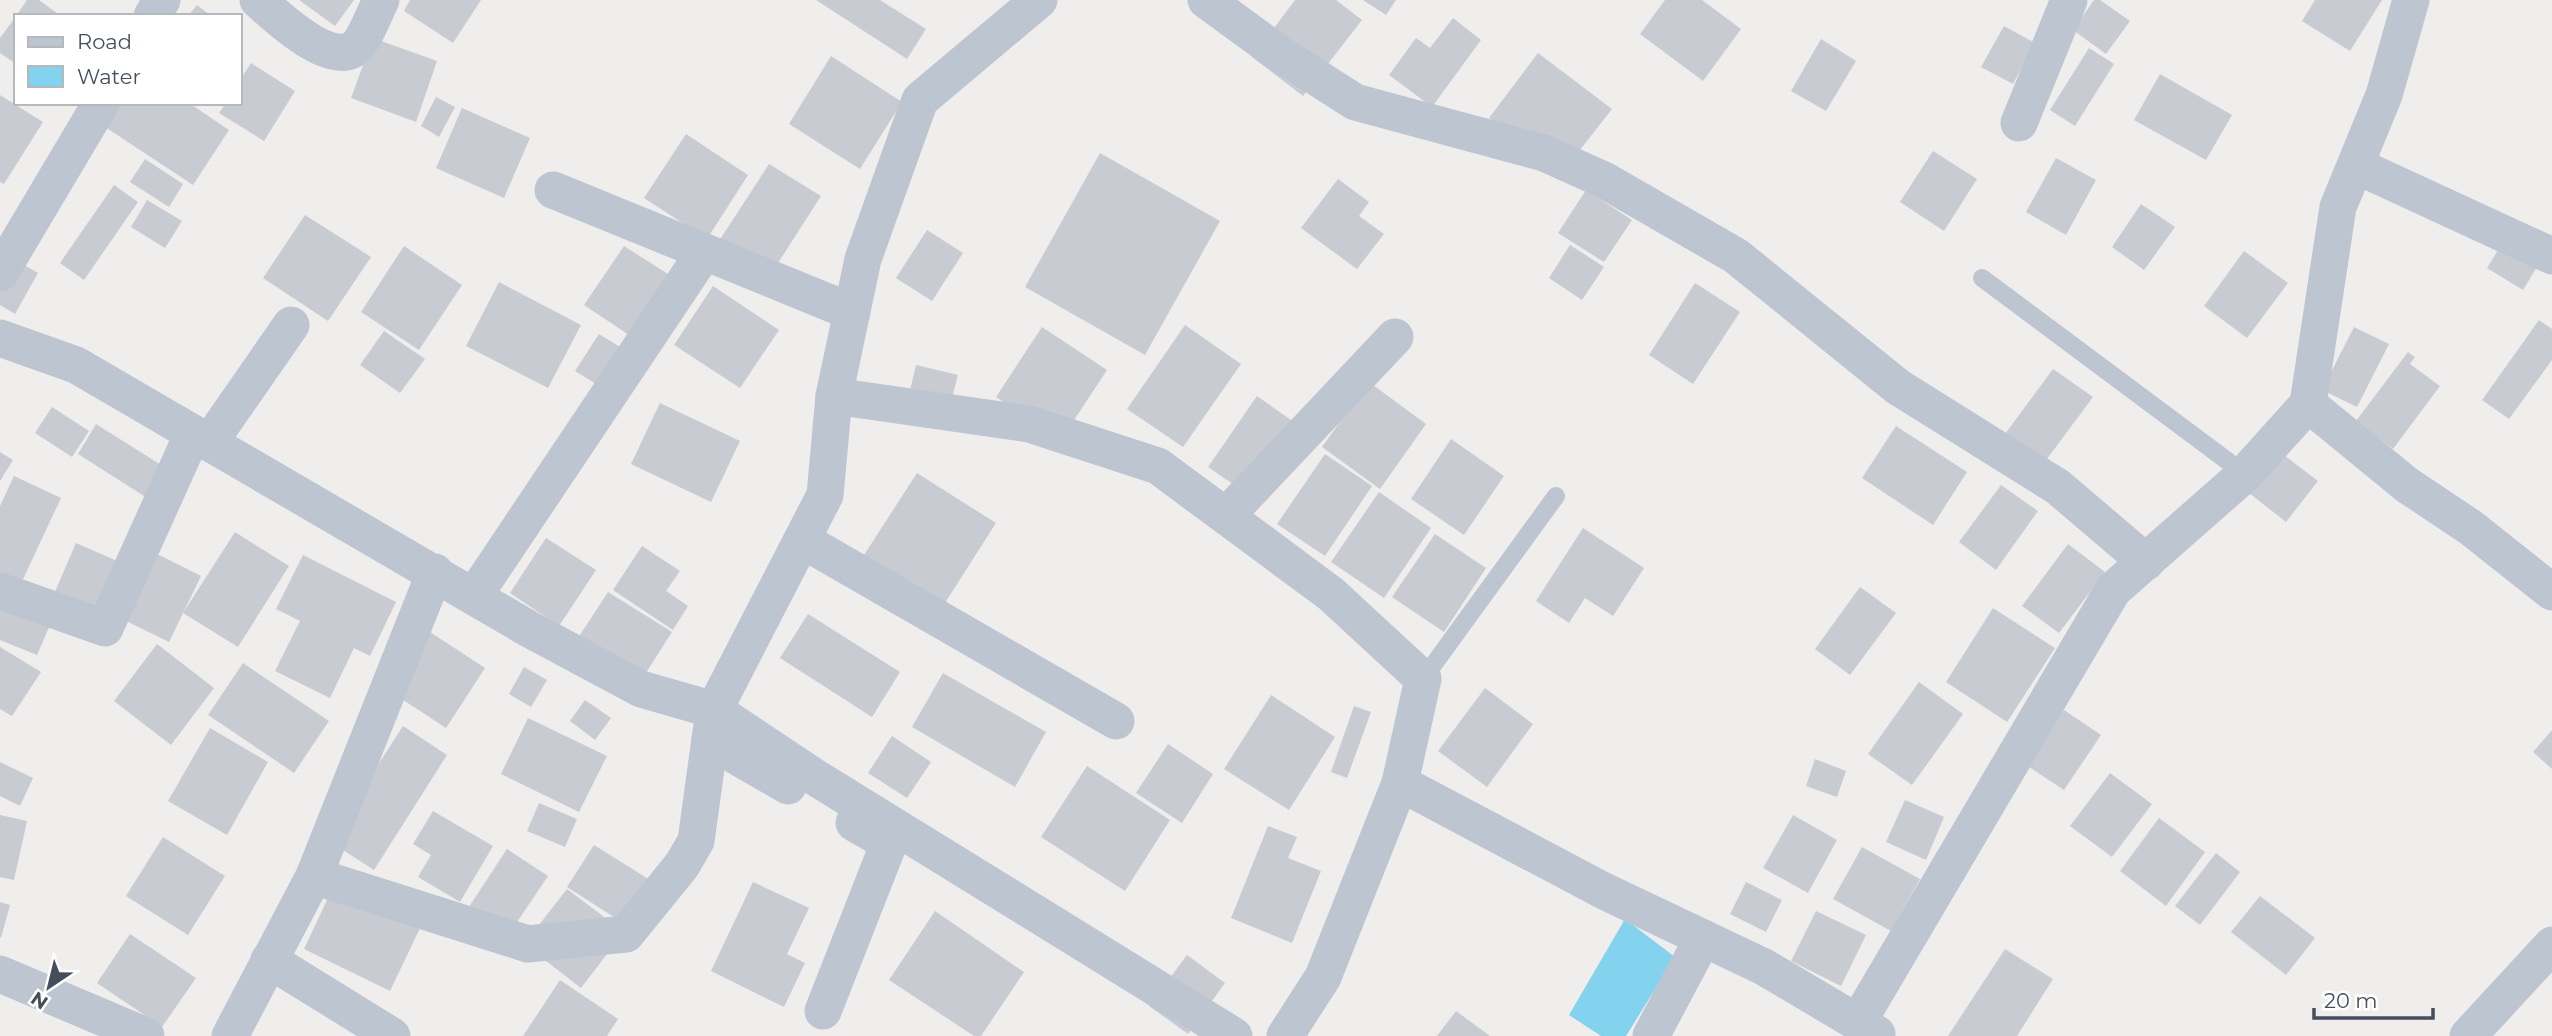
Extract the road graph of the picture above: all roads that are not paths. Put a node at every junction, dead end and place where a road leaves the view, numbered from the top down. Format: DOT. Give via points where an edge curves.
graph roads {
  1 [pos="258,0"];
  2 [pos="381,0"];
  3 [pos="1039,0"];
  4 [pos="1206,0"];
  5 [pos="2069,0"];
  6 [pos="2411,0"];
  7 [pos="99,105"];
  8 [pos="2019,123"];
  9 [pos="2357,166"];
  10 [pos="553,190"];
  11 [pos="2552,256"];
  12 [pos="695,266"];
  13 [pos="0,273"];
  14 [pos="1982,278"];
  15 [pos="852,312"];
  16 [pos="291,325"];
  17 [pos="1395,337"];
  18 [pos="0,338"];
  19 [pos="834,396"];
  20 [pos="2308,404"];
  21 [pos="201,438"];
  22 [pos="2245,474"];
  23 [pos="1556,496"];
  24 [pos="1226,516"];
  25 [pos="797,551"];
  26 [pos="2146,562"];
  27 [pos="435,572"];
  28 [pos="0,591"];
  29 [pos="2552,592"];
  30 [pos="474,596"];
  31 [pos="920,637"];
  32 [pos="1423,679"];
  33 [pos="1116,721"];
  34 [pos="712,726"];
  35 [pos="1400,783"];
  36 [pos="314,876"];
  37 [pos="1703,938"];
  38 [pos="2552,945"];
  39 [pos="269,960"];
  40 [pos="0,974"];
  41 [pos="823,1011"];
  42 [pos="1868,1029"];
  43 [pos="146,1036"];
  44 [pos="230,1036"];
  45 [pos="392,1036"];
  46 [pos="1234,1036"];
  47 [pos="1285,1036"];
  48 [pos="1651,1036"];
  49 [pos="2468,1036"];
  1 -- 2 [label="street" via="311,42 345,53 358,46"];
  3 -- 15 [label="street" via="920,100 863,259"];
  4 -- 26 [label="street" via="1354,102 1544,153 1604,180 1735,256 1898,387 2059,487"];
  5 -- 8 [label="street"];
  6 -- 9 [label="street" via="2384,95"];
  7 -- 13 [label="street"];
  9 -- 11 [label="street"];
  9 -- 20 [label="street" via="2338,207"];
  10 -- 15 [label="street"];
  12 -- 30 [label="street"];
  14 -- 22 [label="lane"];
  15 -- 19 [label="street"];
  16 -- 21 [label="street"];
  17 -- 24 [label="street"];
  18 -- 21 [label="street" via="76,365"];
  19 -- 24 [label="street" via="1029,424 1158,466"];
  19 -- 25 [label="street" via="825,495"];
  20 -- 22 [label="street"];
  20 -- 29 [label="street" via="2407,485 2470,527"];
  21 -- 27 [label="street"];
  21 -- 28 [label="street" via="105,628"];
  22 -- 26 [label="street"];
  23 -- 32 [label="lane"];
  24 -- 32 [label="street" via="1331,594"];
  25 -- 31 [label="street"];
  25 -- 33 [label="street"];
  25 -- 34 [label="street"];
  26 -- 42 [label="street" via="2113,590"];
  27 -- 30 [label="street"];
  27 -- 36 [label="street"];
  30 -- 34 [label="street"];
  32 -- 35 [label="street"];
  34 -- 36 [label="street" via="696,841 626,934 528,944"];
  34 -- 41 [label="street" via="890,843"];
  34 -- 46 [label="street" via="813,776"];
  35 -- 37 [label="street"];
  35 -- 47 [label="street" via="1323,977"];
  36 -- 39 [label="street"];
  37 -- 42 [label="street" via="1764,967"];
  37 -- 48 [label="street"];
  38 -- 49 [label="street"];
  39 -- 44 [label="street"];
  39 -- 45 [label="street"];
  40 -- 43 [label="street"];
}
